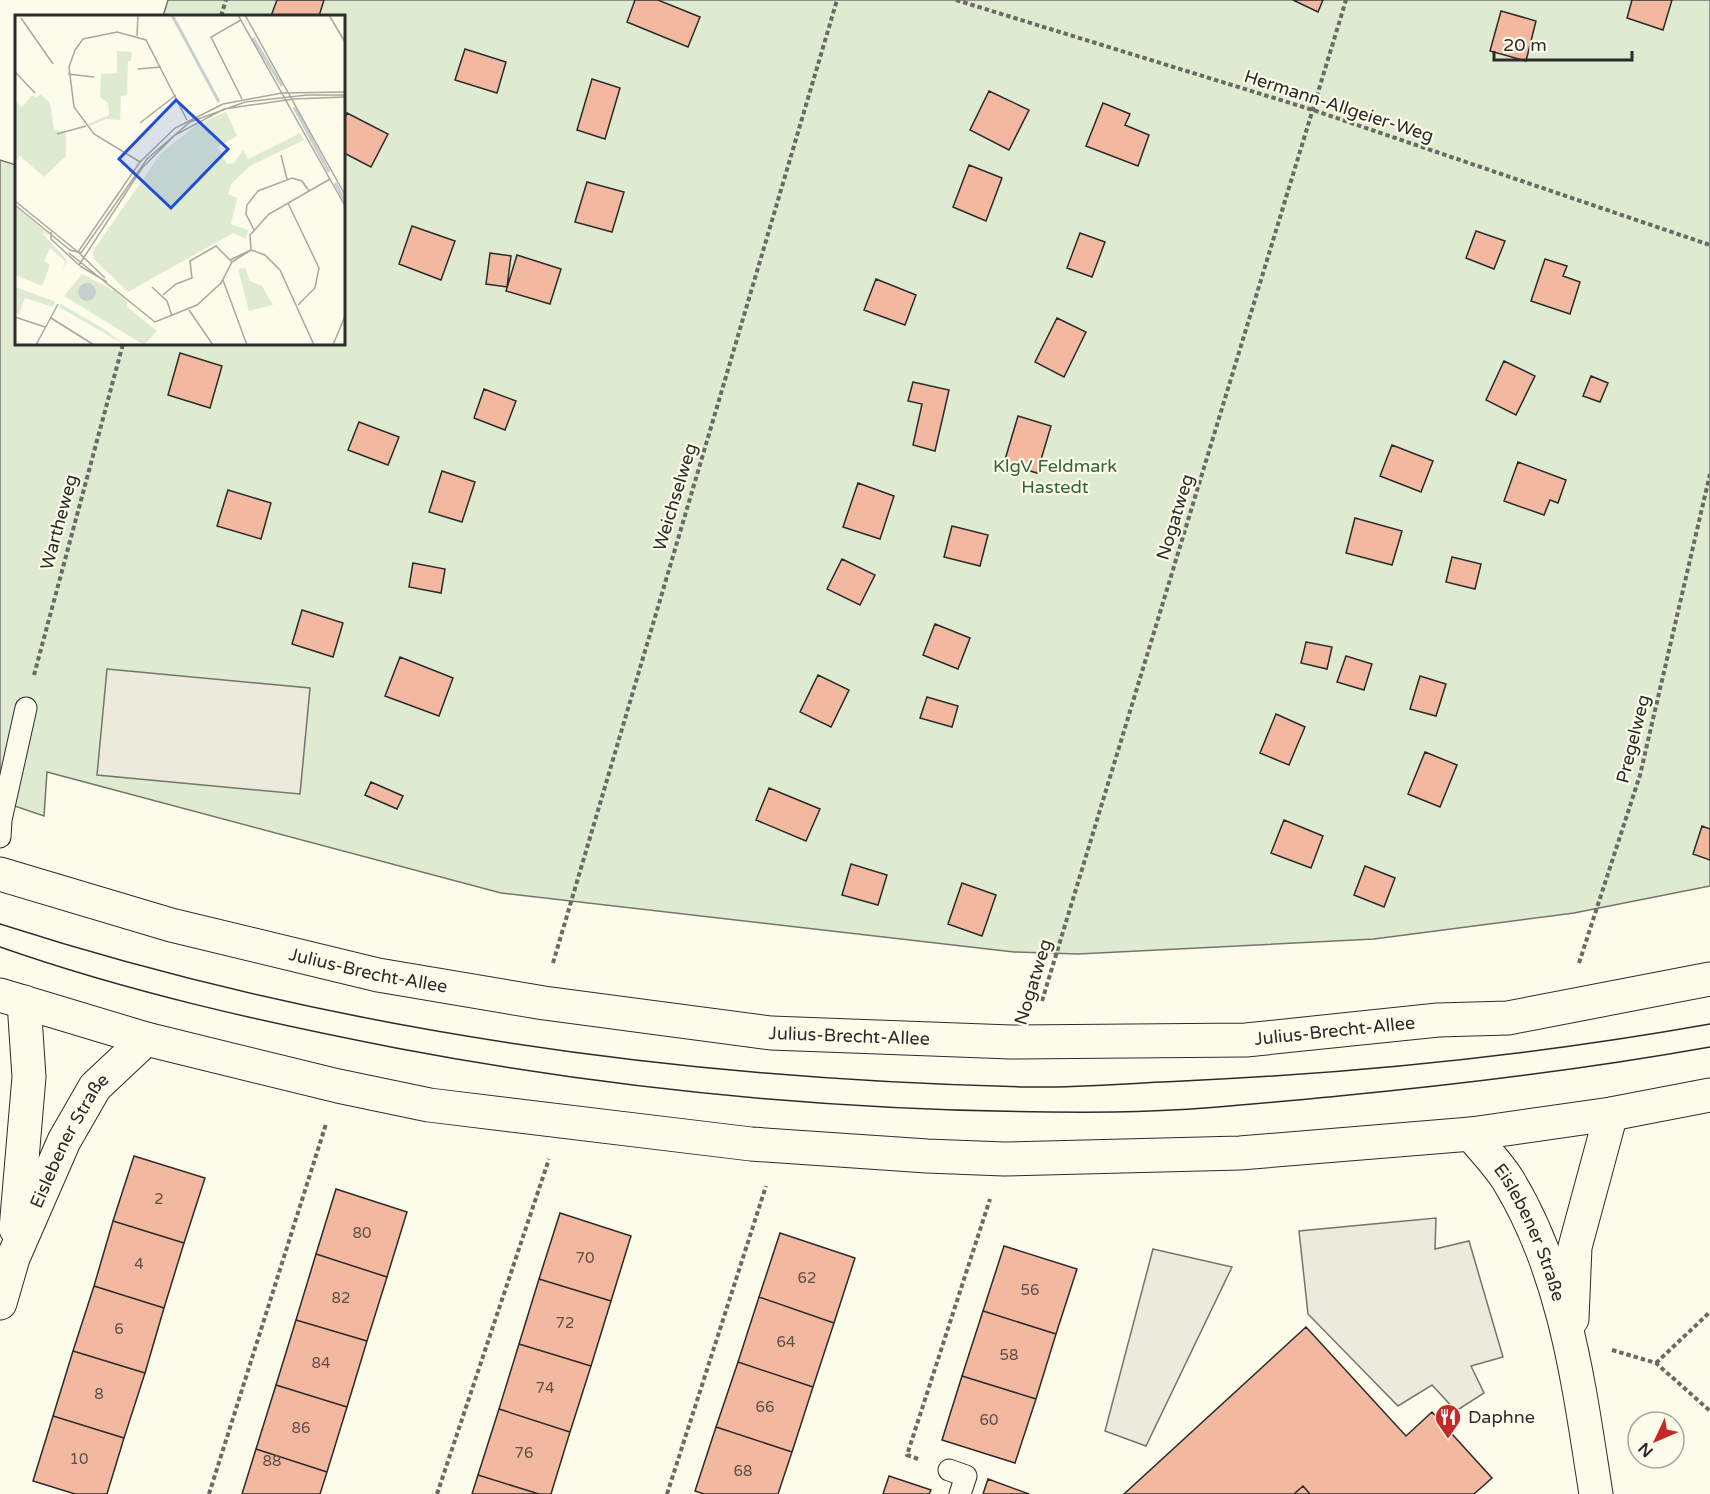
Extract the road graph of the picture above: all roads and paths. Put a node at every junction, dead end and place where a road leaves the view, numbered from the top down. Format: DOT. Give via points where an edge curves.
graph roads {
  1 [pos="225,0"];
  2 [pos="837,0"];
  3 [pos="956,0"];
  4 [pos="1346,0"];
  5 [pos="221,15"];
  6 [pos="1313,110"];
  7 [pos="1710,245"];
  8 [pos="123,345"];
  9 [pos="1710,474"];
  10 [pos="26,708"];
  11 [pos="0,837"];
  12 [pos="0,874"];
  13 [pos="1710,979"];
  14 [pos="12,999"];
  15 [pos="544,1003"];
  16 [pos="1565,1006"];
  17 [pos="146,1039"];
  18 [pos="1029,1042"];
  19 [pos="338,1086"];
  20 [pos="1710,1095"];
  21 [pos="1611,1114"];
  22 [pos="561,1121"];
  23 [pos="1471,1134"];
  24 [pos="781,1146"];
  25 [pos="1004,1159"];
  26 [pos="13,1258"];
  27 [pos="0,1303"];
  28 [pos="1710,1312"];
  29 [pos="1570,1339"];
  30 [pos="1656,1363"];
  31 [pos="1710,1411"];
  32 [pos="949,1470"];
  33 [pos="209,1494"];
  34 [pos="437,1494"];
  35 [pos="667,1494"];
  36 [pos="960,1494"];
  37 [pos="1596,1494"];
  1 -- 5 [label="path"];
  2 -- 15 [label="path, Weichselweg" via="559,938"];
  3 -- 6 [label="path, Hermann-Allgeier-Weg"];
  4 -- 6 [label="path, Nogatweg"];
  6 -- 7 [label="path, Hermann-Allgeier-Weg"];
  6 -- 18 [label="path, Nogatweg"];
  8 -- 10 [label="path, Wartheweg"];
  9 -- 16 [label="path, Pregelweg" via="1640,775"];
  10 -- 11 [label="lane"];
  12 -- 15 [label="main road, Julius-Brecht-Allee" via="171,925 355,969"];
  13 -- 16 [label="main road, Julius-Brecht-Allee"];
  14 -- 17 [label="main road"];
  14 -- 26 [label="main road, Eislebener Straße" via="29,1077"];
  15 -- 18 [label="main road, Julius-Brecht-Allee" via="771,1033"];
  16 -- 18 [label="main road, Julius-Brecht-Allee" via="1508,1017 1438,1020 1246,1040"];
  17 -- 19 [label="main road"];
  17 -- 26 [label="main road, Eislebener Straße" via="95,1087 64,1142"];
  19 -- 22 [label="main road" via="429,1105"];
  19 -- 33 [label="path"];
  20 -- 21 [label="main road"];
  21 -- 23 [label="main road"];
  21 -- 29 [label="main road, Eislebener Straße" via="1575,1247"];
  22 -- 24 [label="main road"];
  22 -- 34 [label="path"];
  23 -- 25 [label="main road" via="1240,1153"];
  23 -- 29 [label="main road, Eislebener Straße" via="1507,1179 1541,1246"];
  24 -- 25 [label="main road"];
  24 -- 35 [label="path"];
  25 -- 32 [label="path" via="907,1455"];
  26 -- 27 [label="main road, Eislebener Straße"];
  28 -- 30 [label="path"];
  29 -- 30 [label="path"];
  29 -- 37 [label="main road, Eislebener Straße"];
  30 -- 31 [label="path"];
  32 -- 36 [label="lane" via="966,1476"];
}
